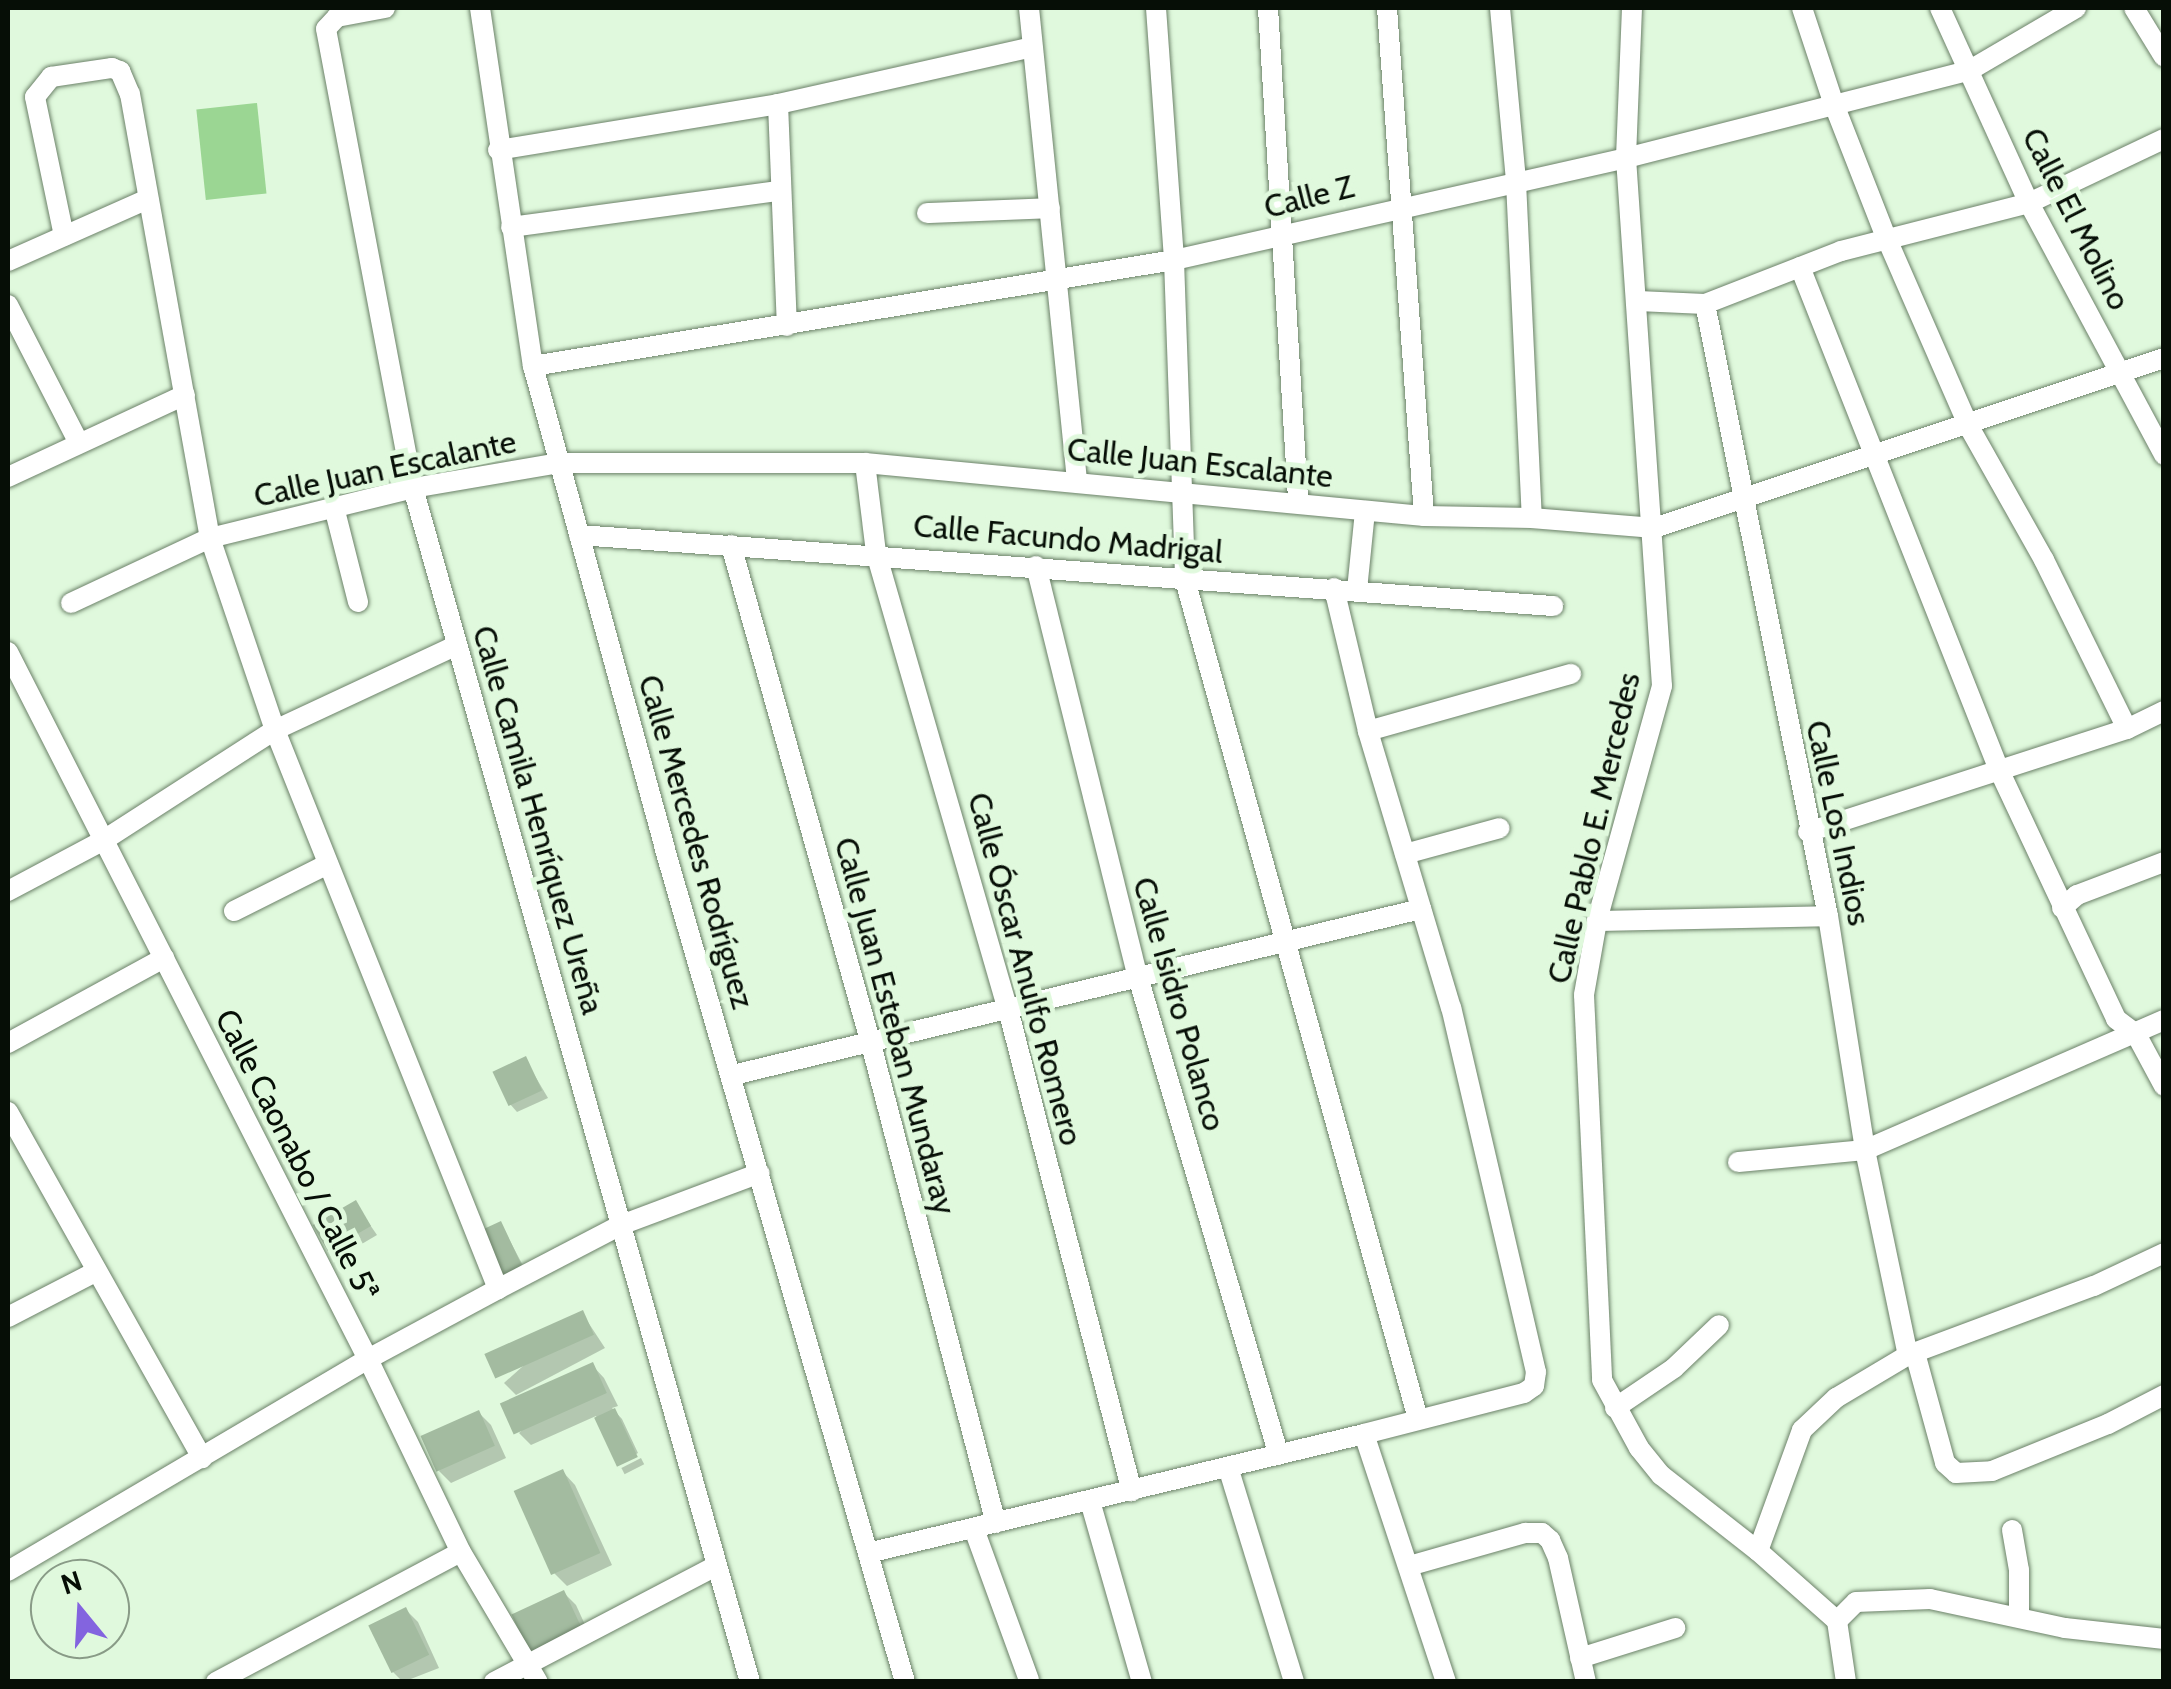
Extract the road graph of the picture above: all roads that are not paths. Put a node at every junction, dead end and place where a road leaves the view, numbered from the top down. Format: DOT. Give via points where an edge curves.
graph roads {
  1 [pos="385,8"];
  2 [pos="480,8"];
  3 [pos="1029,8"];
  4 [pos="1156,8"];
  5 [pos="1268,8"];
  6 [pos="1387,8"];
  7 [pos="1500,8"];
  8 [pos="1632,8"];
  9 [pos="1802,8"];
  10 [pos="1940,8"];
  11 [pos="2076,8"];
  12 [pos="2134,8"];
  13 [pos="1032,47"];
  14 [pos="2164,57"];
  15 [pos="1970,70"];
  16 [pos="1833,102"];
  17 [pos="778,104"];
  18 [pos="2164,140"];
  19 [pos="498,150"];
  20 [pos="1626,158"];
  21 [pos="1516,182"];
  22 [pos="779,191"];
  23 [pos="148,199"];
  24 [pos="2029,203"];
  25 [pos="1399,206"];
  26 [pos="1050,208"];
  27 [pos="927,212"];
  28 [pos="511,226"];
  29 [pos="1284,234"];
  30 [pos="64,236"];
  31 [pos="1886,237"];
  32 [pos="1174,260"];
  33 [pos="8,261"];
  34 [pos="1800,267"];
  35 [pos="1058,280"];
  36 [pos="1638,302"];
  37 [pos="1704,304"];
  38 [pos="8,305"];
  39 [pos="787,326"];
  40 [pos="2164,358"];
  41 [pos="533,366"];
  42 [pos="2122,370"];
  43 [pos="185,395"];
  44 [pos="1968,425"];
  45 [pos="78,441"];
  46 [pos="2164,455"];
  47 [pos="1871,456"];
  48 [pos="865,463"];
  49 [pos="560,464"];
  50 [pos="8,478"];
  51 [pos="1077,482"];
  52 [pos="413,488"];
  53 [pos="1186,491"];
  54 [pos="1742,498"];
  55 [pos="1298,502"];
  56 [pos="334,507"];
  57 [pos="1365,510"];
  58 [pos="1424,516"];
  59 [pos="1532,518"];
  60 [pos="1654,528"];
  61 [pos="579,535"];
  62 [pos="210,538"];
  63 [pos="731,545"];
  64 [pos="876,554"];
  65 [pos="1036,566"];
  66 [pos="1185,580"];
  67 [pos="1334,588"];
  68 [pos="1357,590"];
  69 [pos="358,602"];
  70 [pos="71,603"];
  71 [pos="1552,606"];
  72 [pos="457,645"];
  73 [pos="8,652"];
  74 [pos="1571,674"];
  75 [pos="14,680"];
  76 [pos="2164,711"];
  77 [pos="2127,729"];
  78 [pos="274,730"];
  79 [pos="1368,732"];
  80 [pos="1999,770"];
  81 [pos="1500,828"];
  82 [pos="1808,832"];
  83 [pos="104,840"];
  84 [pos="1405,854"];
  85 [pos="2164,862"];
  86 [pos="328,864"];
  87 [pos="8,891"];
  88 [pos="1421,908"];
  89 [pos="2062,908"];
  90 [pos="234,911"];
  91 [pos="1828,916"];
  92 [pos="1597,921"];
  93 [pos="1283,942"];
  94 [pos="164,958"];
  95 [pos="1138,978"];
  96 [pos="1008,1010"];
  97 [pos="2164,1020"];
  98 [pos="2136,1034"];
  99 [pos="8,1043"];
  100 [pos="870,1044"];
  101 [pos="732,1075"];
  102 [pos="2164,1086"];
  103 [pos="8,1112"];
  104 [pos="1865,1150"];
  105 [pos="1738,1162"];
  106 [pos="760,1173"];
  107 [pos="622,1224"];
  108 [pos="2164,1253"];
  109 [pos="97,1271"];
  110 [pos="498,1289"];
  111 [pos="8,1317"];
  112 [pos="1719,1325"];
  113 [pos="1911,1354"];
  114 [pos="368,1359"];
  115 [pos="2164,1395"];
  116 [pos="1614,1408"];
  117 [pos="1418,1419"];
  118 [pos="1364,1434"];
  119 [pos="1279,1455"];
  120 [pos="202,1458"];
  121 [pos="1228,1467"];
  122 [pos="1132,1490"];
  123 [pos="1090,1501"];
  124 [pos="996,1523"];
  125 [pos="974,1528"];
  126 [pos="2012,1530"];
  127 [pos="1758,1551"];
  128 [pos="461,1552"];
  129 [pos="868,1553"];
  130 [pos="716,1566"];
  131 [pos="1409,1566"];
  132 [pos="8,1571"];
  133 [pos="2019,1617"];
  134 [pos="1837,1620"];
  135 [pos="1675,1628"];
  136 [pos="2164,1639"];
  137 [pos="1580,1658"];
  138 [pos="533,1672"];
  139 [pos="1029,1680"];
  140 [pos="216,1682"];
  141 [pos="494,1682"];
  142 [pos="750,1682"];
  143 [pos="905,1682"];
  144 [pos="1142,1682"];
  145 [pos="1294,1682"];
  146 [pos="1446,1682"];
  147 [pos="1586,1682"];
  148 [pos="1846,1682"];
  1 -- 52 [label="street, Calle Camila Henríquez Ureña" via="337,16 326,29"];
  2 -- 19 [label="street, Calle Mercedes Rodríguez"];
  3 -- 13 [label="street"];
  4 -- 32 [label="street"];
  5 -- 29 [label="street"];
  6 -- 25 [label="street"];
  7 -- 21 [label="street"];
  8 -- 20 [label="street, Calle Pablo E. Mercedes"];
  9 -- 16 [label="street"];
  10 -- 15 [label="street, Calle El Molino"];
  11 -- 15 [label="street, Calle Z"];
  12 -- 14 [label="street"];
  13 -- 17 [label="street"];
  13 -- 26 [label="street"];
  15 -- 16 [label="street, Calle Z"];
  15 -- 24 [label="street, Calle El Molino"];
  16 -- 20 [label="street, Calle Z"];
  16 -- 31 [label="street"];
  17 -- 19 [label="street"];
  17 -- 22 [label="street"];
  18 -- 24 [label="street"];
  19 -- 28 [label="street, Calle Mercedes Rodríguez"];
  20 -- 21 [label="street, Calle Z"];
  20 -- 36 [label="street, Calle Pablo E. Mercedes"];
  21 -- 25 [label="street, Calle Z"];
  21 -- 59 [label="street"];
  22 -- 28 [label="street"];
  22 -- 39 [label="street"];
  23 -- 30 [label="street"];
  23 -- 30 [label="street" via="120,70 51,77 34,97"];
  23 -- 43 [label="street"];
  24 -- 31 [label="street"];
  24 -- 42 [label="street, Calle El Molino"];
  25 -- 29 [label="street, Calle Z"];
  25 -- 58 [label="street"];
  26 -- 27 [label="street"];
  26 -- 35 [label="street"];
  28 -- 41 [label="street, Calle Mercedes Rodríguez"];
  29 -- 32 [label="street, Calle Z"];
  29 -- 55 [label="street"];
  30 -- 33 [label="street"];
  31 -- 34 [label="street"];
  31 -- 44 [label="street"];
  32 -- 35 [label="street, Calle Z"];
  32 -- 53 [label="street"];
  34 -- 37 [label="street"];
  34 -- 47 [label="street"];
  35 -- 39 [label="street, Calle Z"];
  35 -- 51 [label="street"];
  36 -- 37 [label="street"];
  36 -- 60 [label="street, Calle Pablo E. Mercedes"];
  37 -- 54 [label="street, Calle Los Indios"];
  38 -- 45 [label="street"];
  39 -- 41 [label="street, Calle Z"];
  40 -- 42 [label="street, Calle Juan Escalante"];
  41 -- 49 [label="street, Calle Mercedes Rodríguez"];
  42 -- 44 [label="street, Calle Juan Escalante"];
  42 -- 46 [label="street, Calle El Molino"];
  43 -- 45 [label="street"];
  43 -- 62 [label="street"];
  44 -- 47 [label="street, Calle Juan Escalante"];
  44 -- 77 [label="street"];
  45 -- 50 [label="street"];
  47 -- 54 [label="street, Calle Juan Escalante"];
  47 -- 80 [label="street"];
  48 -- 49 [label="street, Calle Juan Escalante"];
  48 -- 51 [label="street, Calle Juan Escalante"];
  48 -- 64 [label="street, Calle Óscar Anulfo Romero"];
  49 -- 52 [label="street, Calle Juan Escalante"];
  49 -- 61 [label="street, Calle Mercedes Rodríguez"];
  51 -- 53 [label="street, Calle Juan Escalante"];
  52 -- 56 [label="street, Calle Juan Escalante"];
  52 -- 72 [label="street, Calle Camila Henríquez Ureña"];
  53 -- 55 [label="street, Calle Juan Escalante"];
  53 -- 66 [label="street"];
  54 -- 60 [label="street, Calle Juan Escalante"];
  54 -- 82 [label="street, Calle Los Indios"];
  55 -- 57 [label="street, Calle Juan Escalante"];
  56 -- 62 [label="street, Calle Juan Escalante"];
  56 -- 69 [label="street"];
  57 -- 58 [label="street, Calle Juan Escalante"];
  57 -- 68 [label="street"];
  58 -- 59 [label="street, Calle Juan Escalante"];
  59 -- 60 [label="street, Calle Juan Escalante"];
  60 -- 92 [label="street, Calle Pablo E. Mercedes" via="1662,686"];
  61 -- 63 [label="street, Calle Facundo Madrigal"];
  61 -- 101 [label="street, Calle Mercedes Rodríguez"];
  62 -- 70 [label="street, Calle Juan Escalante"];
  62 -- 78 [label="street"];
  63 -- 64 [label="street, Calle Facundo Madrigal"];
  63 -- 100 [label="street, Calle Juan Esteban Mundaray"];
  64 -- 65 [label="street, Calle Facundo Madrigal"];
  64 -- 96 [label="street, Calle Óscar Anulfo Romero"];
  65 -- 66 [label="street, Calle Facundo Madrigal"];
  65 -- 95 [label="street, Calle Isidro Polanco"];
  66 -- 67 [label="street, Calle Facundo Madrigal"];
  66 -- 93 [label="street"];
  67 -- 68 [label="street, Calle Facundo Madrigal"];
  67 -- 79 [label="street"];
  68 -- 71 [label="street, Calle Facundo Madrigal"];
  72 -- 78 [label="street"];
  72 -- 107 [label="street, Calle Camila Henríquez Ureña"];
  73 -- 75 [label="street, Calle Caonabo / Calle 5ª"];
  74 -- 79 [label="street"];
  75 -- 83 [label="street, Calle Caonabo / Calle 5ª"];
  76 -- 77 [label="street"];
  77 -- 80 [label="street"];
  78 -- 83 [label="street"];
  78 -- 86 [label="street"];
  79 -- 84 [label="street"];
  80 -- 82 [label="street"];
  80 -- 89 [label="street"];
  81 -- 84 [label="street"];
  82 -- 91 [label="street, Calle Los Indios"];
  83 -- 87 [label="street"];
  83 -- 94 [label="street, Calle Caonabo / Calle 5ª"];
  84 -- 88 [label="street"];
  85 -- 89 [label="street" via="2076,895"];
  86 -- 90 [label="street"];
  86 -- 110 [label="street"];
  88 -- 93 [label="street"];
  88 -- 117 [label="street" via="1452,1008 1536,1372 1534,1386 1524,1393"];
  89 -- 98 [label="street" via="2116,1019"];
  91 -- 92 [label="street"];
  91 -- 104 [label="street, Calle Los Indios"];
  92 -- 116 [label="street, Calle Pablo E. Mercedes" via="1585,1014 1597,1337 1602,1380"];
  93 -- 95 [label="street"];
  93 -- 117 [label="street"];
  94 -- 99 [label="street"];
  94 -- 114 [label="street, Calle Caonabo / Calle 5ª"];
  95 -- 96 [label="street"];
  95 -- 119 [label="street, Calle Isidro Polanco"];
  96 -- 100 [label="street"];
  96 -- 122 [label="street, Calle Óscar Anulfo Romero"];
  97 -- 98 [label="street"];
  98 -- 102 [label="street"];
  98 -- 104 [label="street"];
  100 -- 101 [label="street"];
  100 -- 124 [label="street, Calle Juan Esteban Mundaray"];
  101 -- 106 [label="street, Calle Mercedes Rodríguez"];
  103 -- 109 [label="street"];
  104 -- 105 [label="street"];
  104 -- 113 [label="street, Calle Los Indios"];
  106 -- 107 [label="street"];
  106 -- 129 [label="street, Calle Mercedes Rodríguez"];
  107 -- 110 [label="street"];
  107 -- 130 [label="street, Calle Camila Henríquez Ureña"];
  108 -- 113 [label="street"];
  109 -- 111 [label="street"];
  109 -- 120 [label="street"];
  110 -- 114 [label="street"];
  112 -- 116 [label="street" via="1674,1368"];
  113 -- 115 [label="street, Calle Los Indios" via="1946,1463 1956,1473 1992,1471"];
  113 -- 127 [label="street" via="1836,1398 1802,1430"];
  114 -- 120 [label="street"];
  114 -- 128 [label="street, Calle Caonabo / Calle 5ª"];
  116 -- 127 [label="street, Calle Pablo E. Mercedes" via="1661,1475"];
  117 -- 118 [label="street"];
  118 -- 119 [label="street"];
  118 -- 131 [label="street"];
  119 -- 121 [label="street"];
  120 -- 132 [label="street"];
  121 -- 122 [label="street"];
  121 -- 145 [label="street"];
  122 -- 123 [label="street"];
  123 -- 124 [label="street"];
  123 -- 144 [label="street"];
  124 -- 125 [label="street"];
  125 -- 129 [label="street"];
  125 -- 139 [label="street"];
  126 -- 133 [label="street"];
  127 -- 134 [label="street, Calle Pablo E. Mercedes"];
  128 -- 138 [label="street, Calle Caonabo / Calle 5ª"];
  128 -- 140 [label="street"];
  129 -- 143 [label="street, Calle Mercedes Rodríguez"];
  130 -- 138 [label="street"];
  130 -- 142 [label="street, Calle Camila Henríquez Ureña"];
  131 -- 137 [label="street" via="1542,1534 1558,1558"];
  131 -- 146 [label="street"];
  133 -- 134 [label="street" via="1962,1602 1901,1599 1856,1602"];
  133 -- 136 [label="street"];
  134 -- 148 [label="street"];
  135 -- 137 [label="street"];
  137 -- 147 [label="street"];
  138 -- 141 [label="street"];
}
